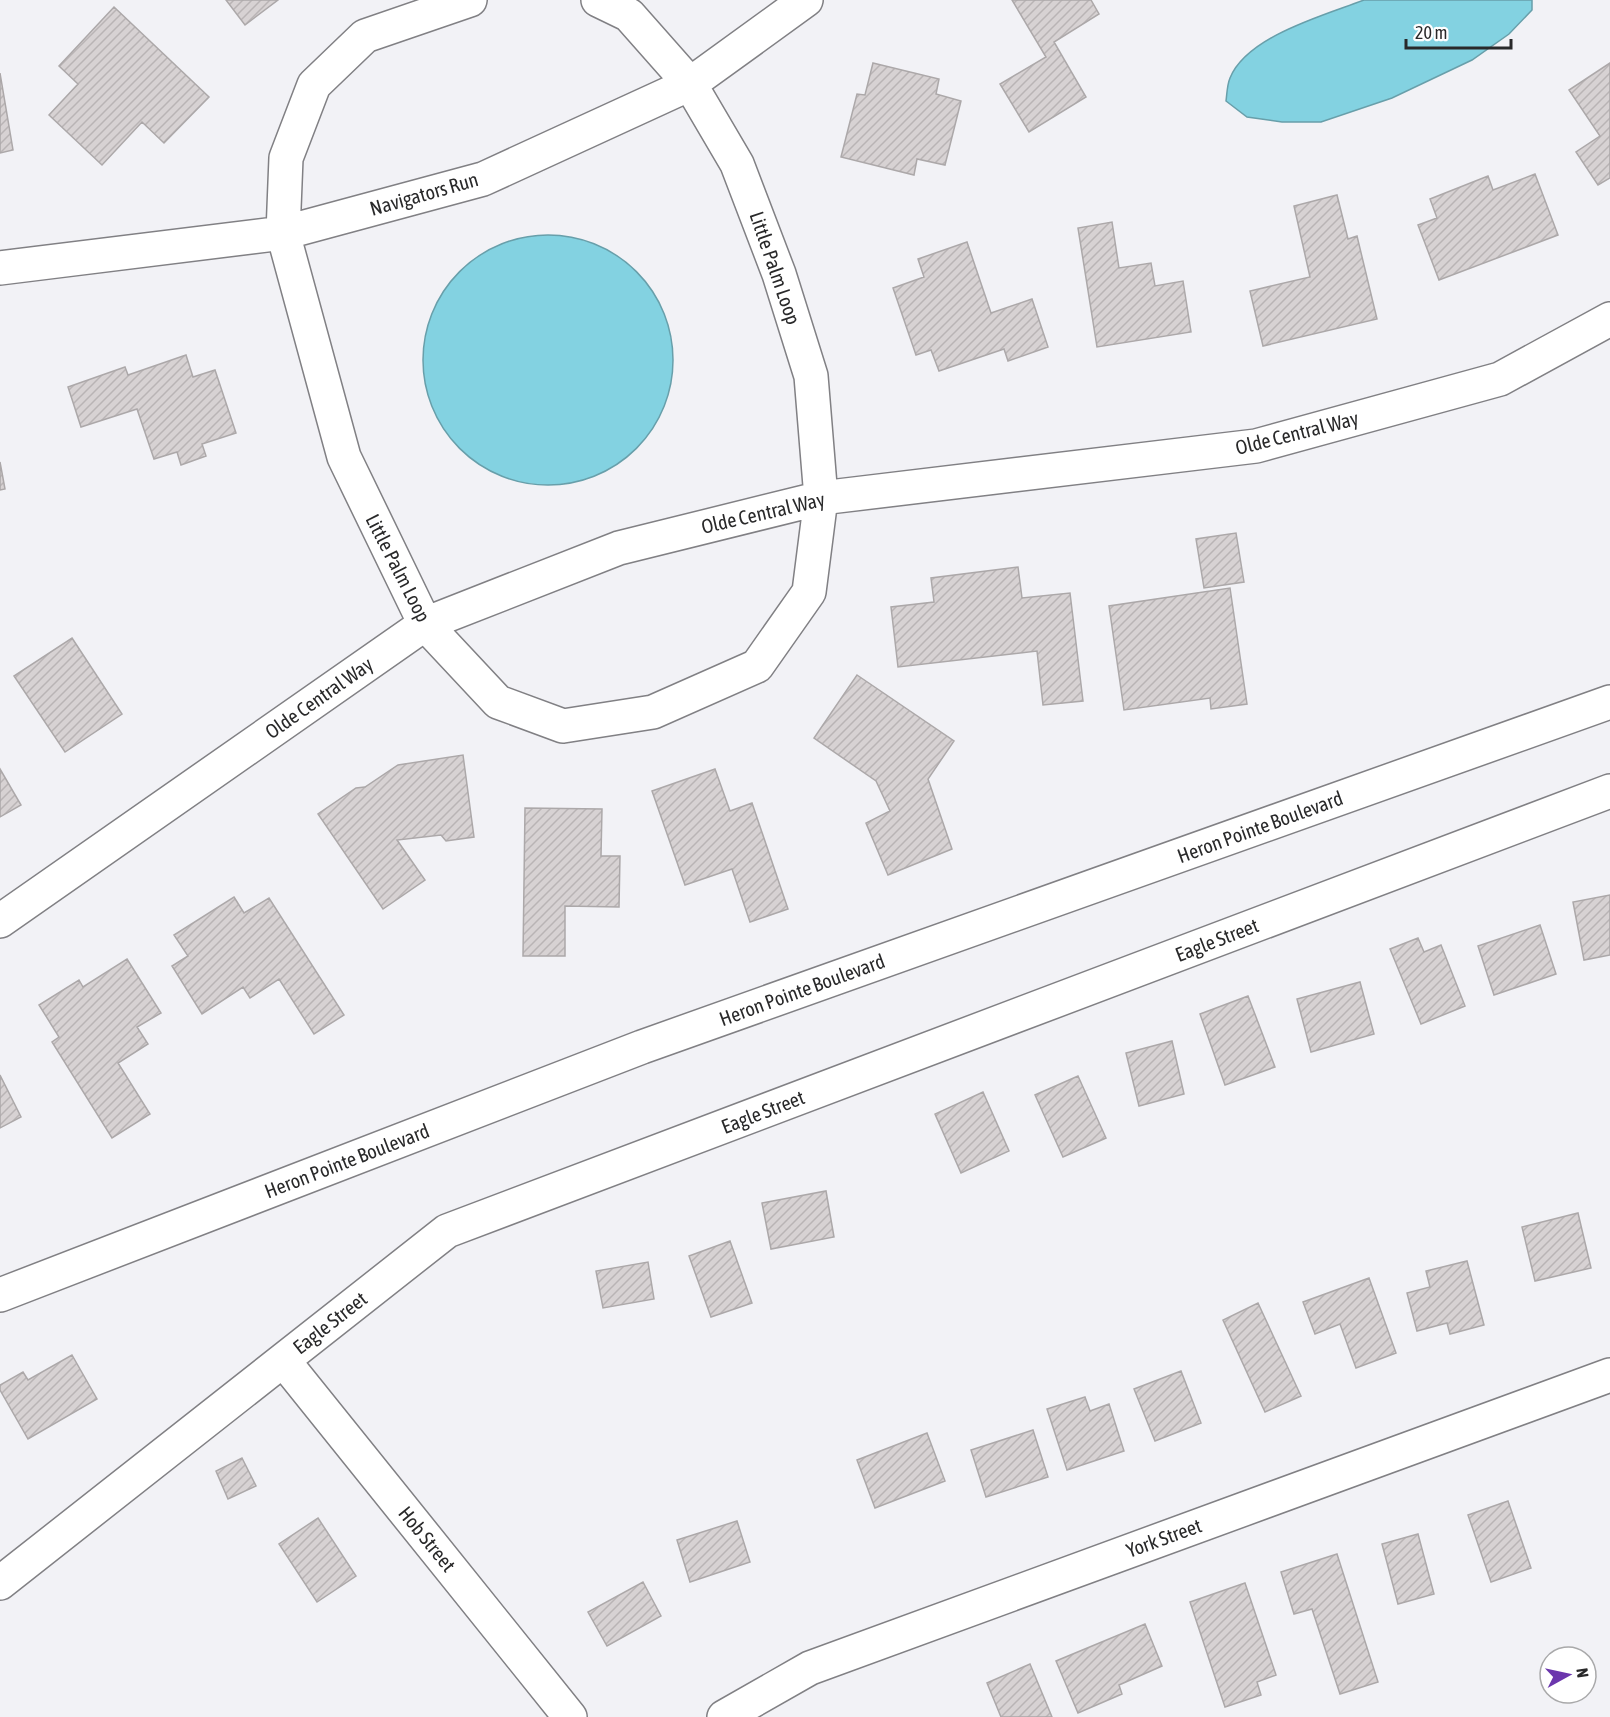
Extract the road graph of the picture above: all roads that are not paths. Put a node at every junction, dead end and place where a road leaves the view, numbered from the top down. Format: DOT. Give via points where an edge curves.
graph roads {
  1 [pos="470,0"];
  2 [pos="598,0"];
  3 [pos="806,0"];
  4 [pos="690,84"];
  5 [pos="283,233"];
  6 [pos="0,268"];
  7 [pos="1610,320"];
  8 [pos="821,498"];
  9 [pos="424,624"];
  10 [pos="1610,702"];
  11 [pos="1610,791"];
  12 [pos="0,921"];
  13 [pos="0,1295"];
  14 [pos="283,1360"];
  15 [pos="1610,1375"];
  16 [pos="0,1582"];
  17 [pos="570,1717"];
  18 [pos="724,1717"];
  1 -- 5 [label="street, Little Palm Loop" via="365,36 314,85 286,158"];
  2 -- 4 [label="street, Little Palm Loop" via="629,15"];
  3 -- 4 [label="street, Navigators Run"];
  4 -- 5 [label="street, Navigators Run" via="483,179"];
  4 -- 8 [label="street, Little Palm Loop" via="737,164 779,274 811,376"];
  5 -- 6 [label="street, Navigators Run"];
  5 -- 9 [label="street, Little Palm Loop" via="344,457"];
  7 -- 8 [label="street, Olde Central Way" via="1500,379 1256,446"];
  8 -- 9 [label="street, Olde Central Way" via="619,548"];
  8 -- 9 [label="street, Little Palm Loop" via="809,592 757,666 653,712 564,726 498,702"];
  9 -- 12 [label="street, Olde Central Way"];
  10 -- 13 [label="street, Heron Pointe Boulevard" via="642,1047"];
  11 -- 14 [label="street, Eagle Street" via="447,1231"];
  14 -- 16 [label="street, Eagle Street"];
  14 -- 17 [label="street, Hob Street"];
  15 -- 18 [label="street, York Street" via="810,1668"];
}
